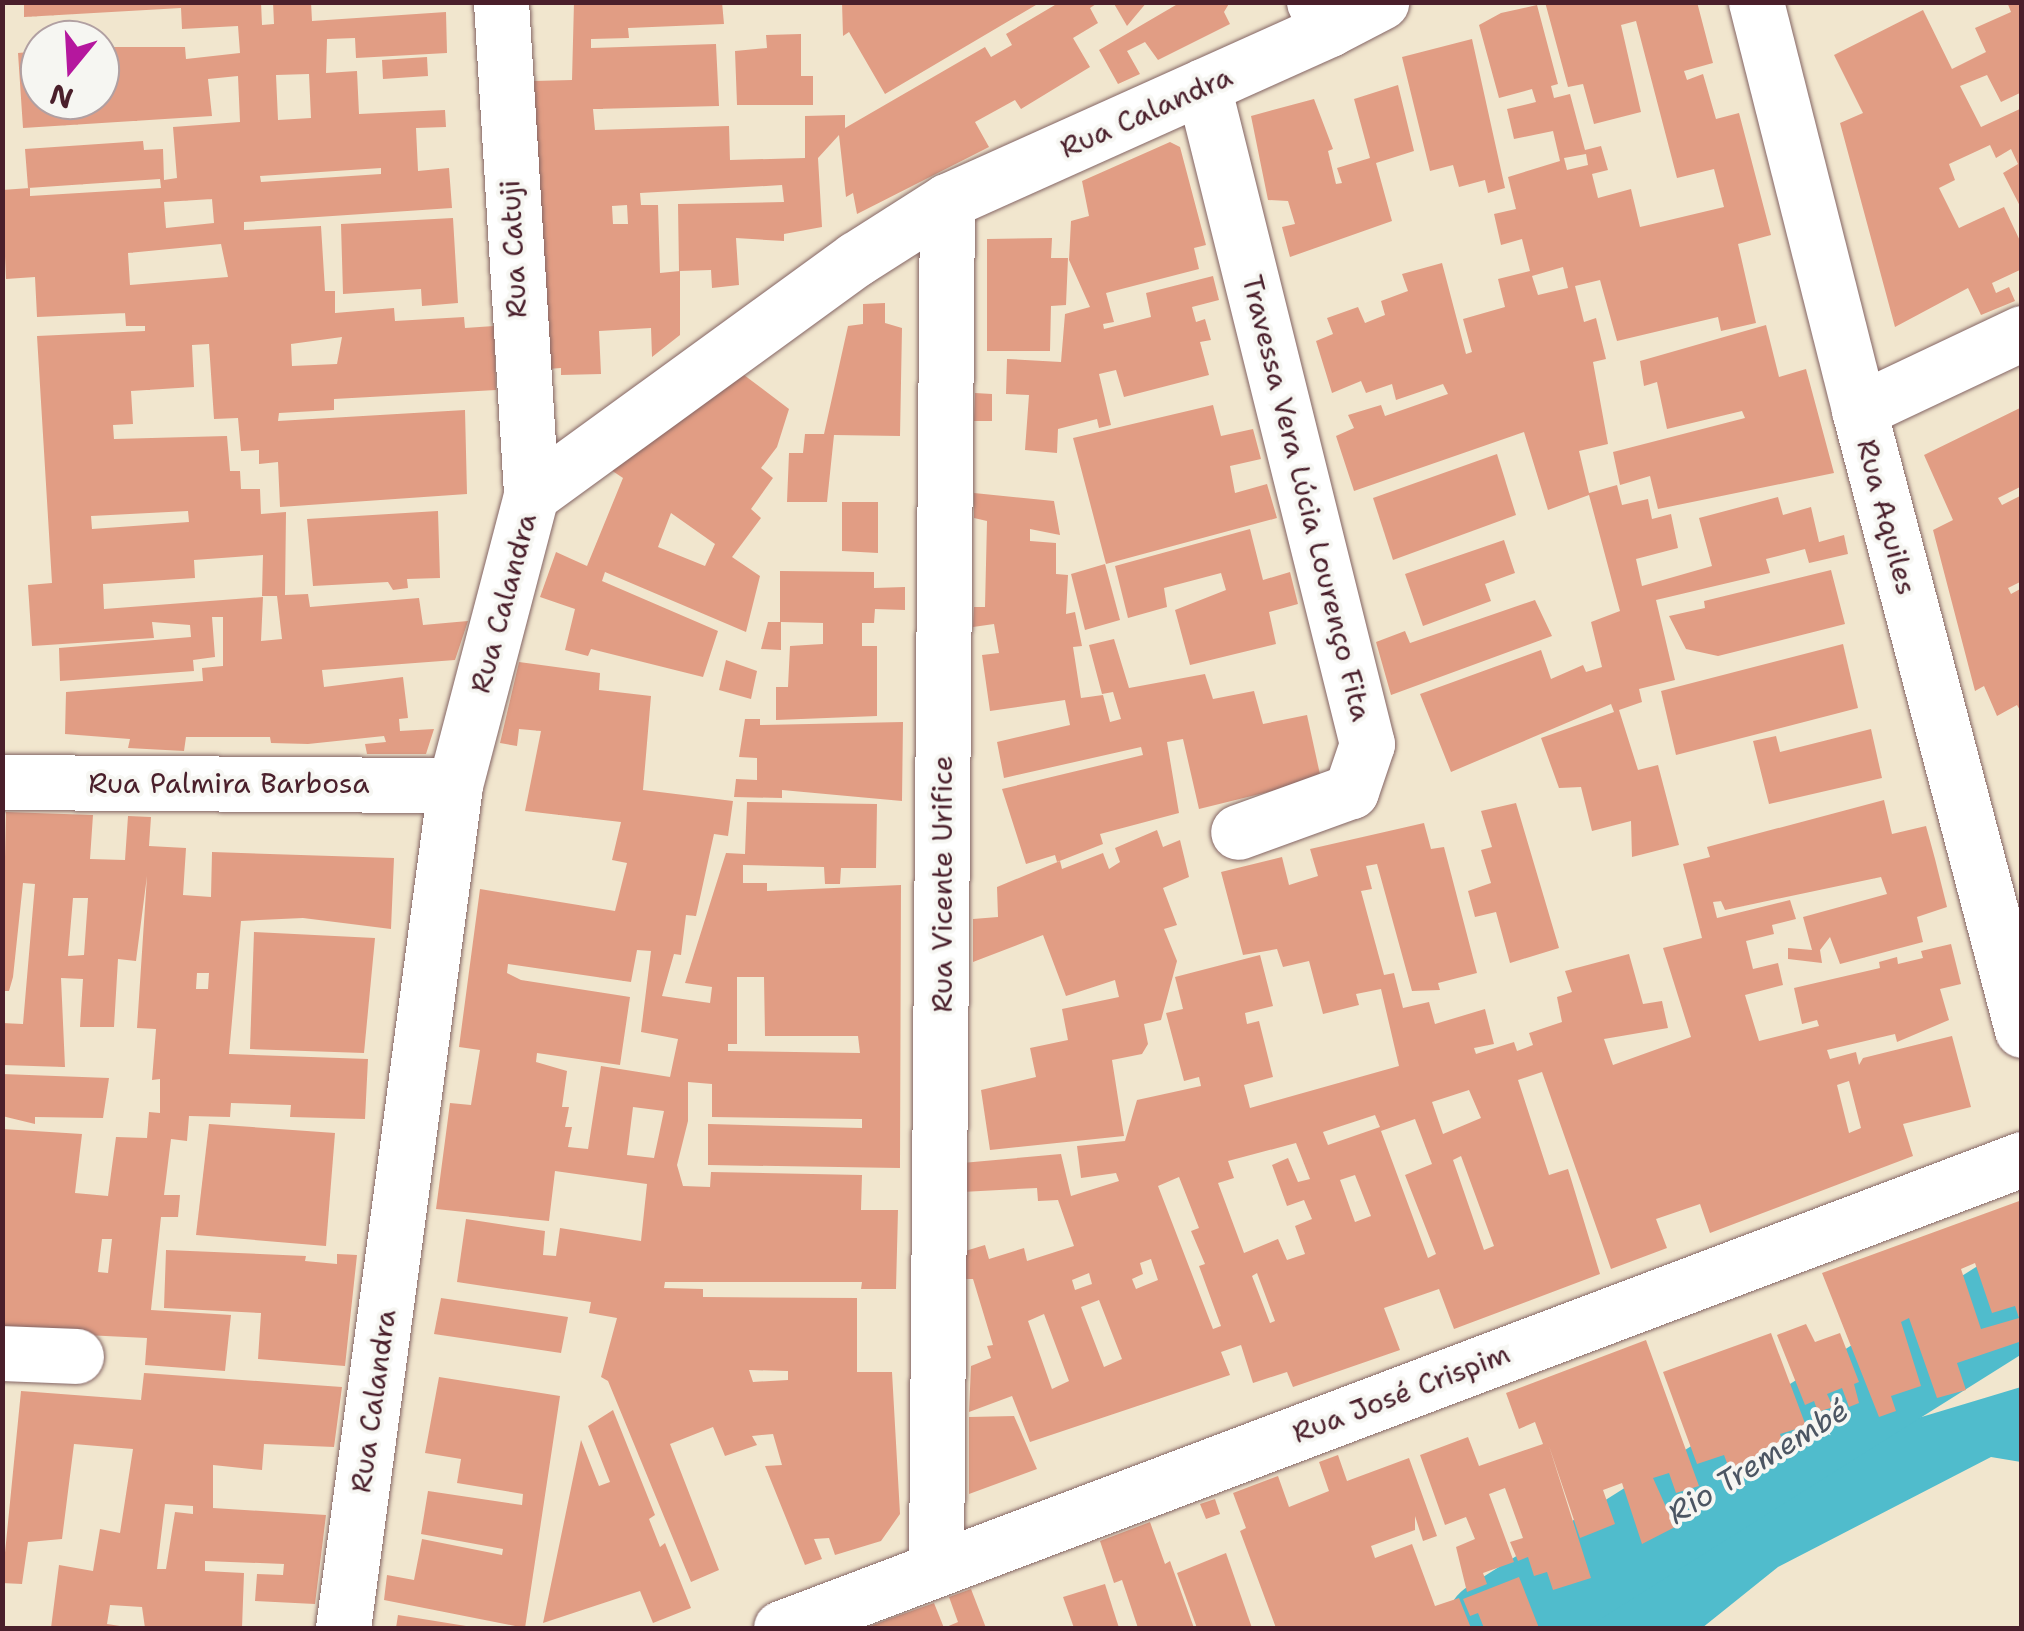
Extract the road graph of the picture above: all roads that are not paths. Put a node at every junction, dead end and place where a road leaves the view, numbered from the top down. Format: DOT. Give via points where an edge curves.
graph roads {
  1 [pos="501,2"];
  2 [pos="1381,2"];
  3 [pos="1756,2"];
  4 [pos="1322,16"];
  5 [pos="1203,86"];
  6 [pos="947,201"];
  7 [pos="2022,333"];
  8 [pos="1859,410"];
  9 [pos="531,494"];
  10 [pos="4,767"];
  11 [pos="455,784"];
  12 [pos="1238,832"];
  13 [pos="2020,1018"];
  14 [pos="2022,1158"];
  15 [pos="2,1353"];
  16 [pos="76,1356"];
  17 [pos="936,1568"];
  18 [pos="343,1628"];
  19 [pos="781,1628"];
  1 -- 9 [label="street, Rua Catuji"];
  2 -- 4 [label="street, Rua Calandra"];
  3 -- 8 [label="street, Rua Aquiles"];
  4 -- 5 [label="street, Rua Calandra"];
  5 -- 6 [label="street, Rua Calandra"];
  5 -- 12 [label="street, Travessa Vera Lúcia Lourenço Fita" via="1367,744 1351,791"];
  6 -- 9 [label="street, Rua Calandra"];
  6 -- 17 [label="street, Rua Vicente Urifice"];
  7 -- 8 [label="street"];
  8 -- 13 [label="street, Rua Aquiles"];
  9 -- 11 [label="street, Rua Calandra"];
  10 -- 11 [label="street, Rua Palmira Barbosa"];
  11 -- 18 [label="street, Rua Calandra"];
  14 -- 17 [label="street, Rua José Crispim"];
  15 -- 16 [label="street"];
  17 -- 19 [label="street, Rua José Crispim"];
}
